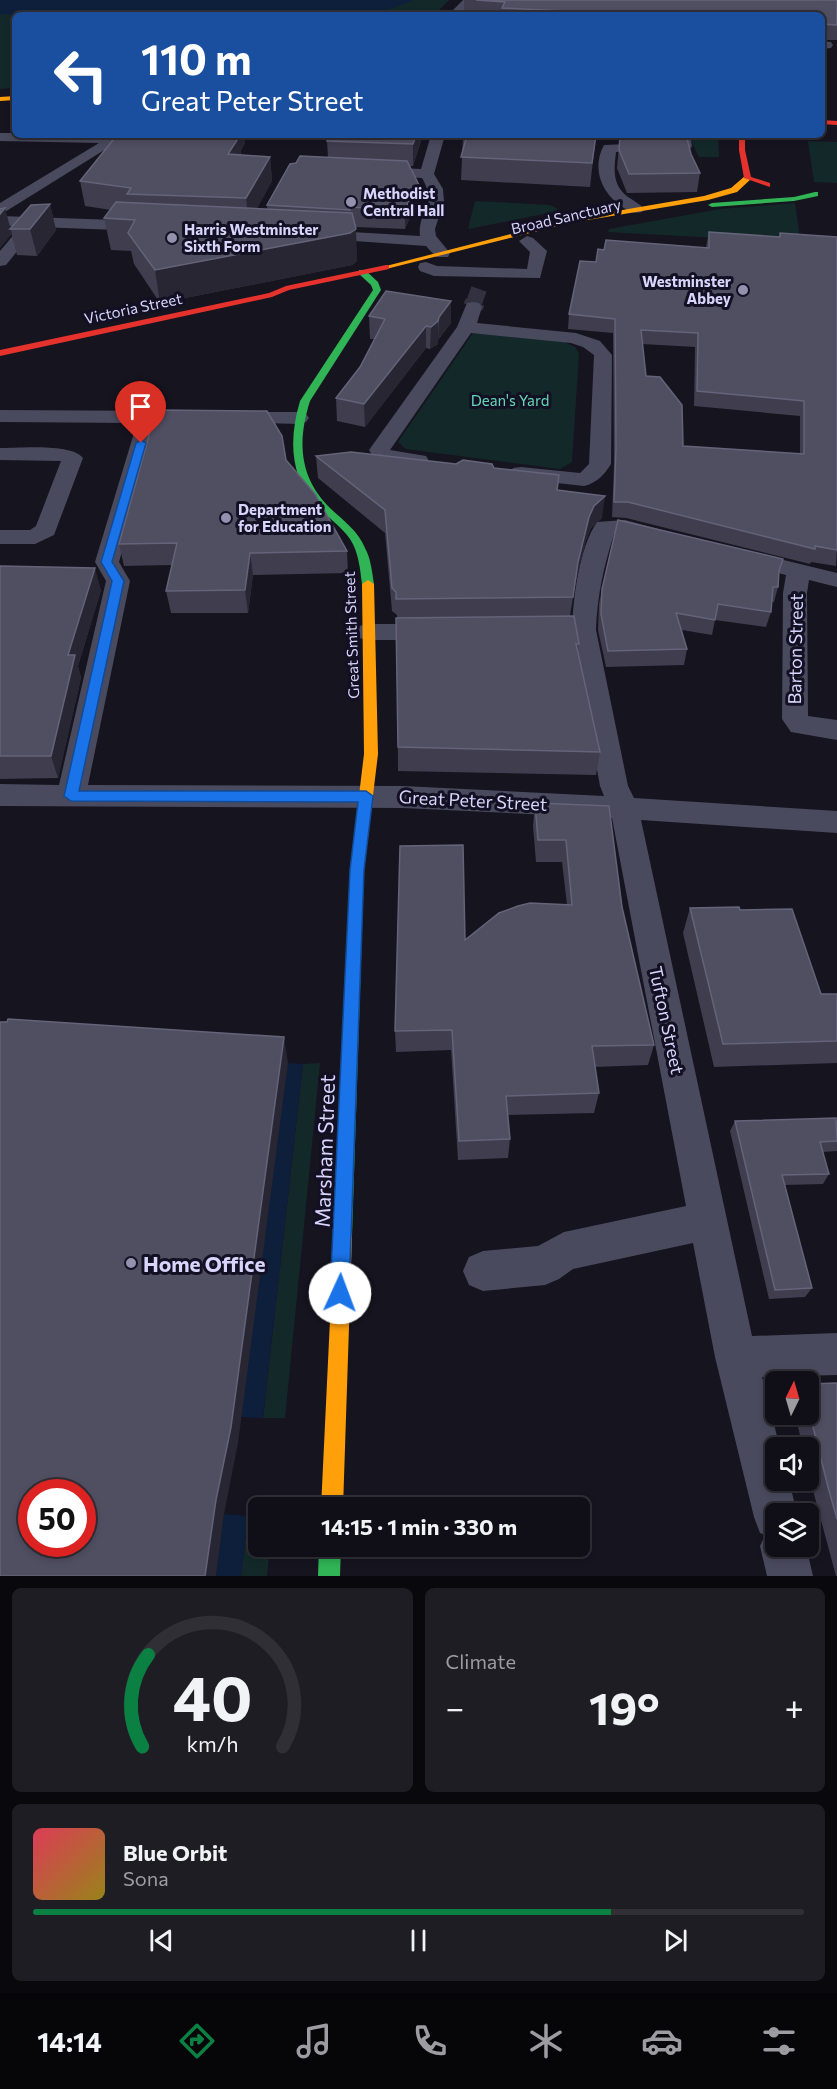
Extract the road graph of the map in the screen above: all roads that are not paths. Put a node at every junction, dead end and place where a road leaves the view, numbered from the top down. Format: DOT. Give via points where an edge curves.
graph roads {
  1 [pos="469,0"];
  2 [pos="457,12"];
  3 [pos="24,138"];
  4 [pos="116,138"];
  5 [pos="437,138"];
  6 [pos="742,138"];
  7 [pos="684,141"];
  8 [pos="0,154"];
  9 [pos="358,171"];
  10 [pos="427,174"];
  11 [pos="748,178"];
  12 [pos="636,208"];
  13 [pos="0,210"];
  14 [pos="0,221"];
  15 [pos="33,222"];
  16 [pos="157,226"];
  17 [pos="302,234"];
  18 [pos="428,241"];
  19 [pos="527,241"];
  20 [pos="446,257"];
  21 [pos="0,261"];
  22 [pos="426,267"];
  23 [pos="365,276"];
  24 [pos="473,307"];
  25 [pos="466,327"];
  26 [pos="0,353"];
  27 [pos="0,416"];
  28 [pos="52,416"];
  29 [pos="149,417"];
  30 [pos="183,417"];
  31 [pos="217,417"];
  32 [pos="300,418"];
  33 [pos="0,454"];
  34 [pos="36,454"];
  35 [pos="442,464"];
  36 [pos="502,471"];
  37 [pos="0,537"];
  38 [pos="671,539"];
  39 [pos="717,550"];
  40 [pos="798,570"];
  41 [pos="837,580"];
  42 [pos="368,632"];
  43 [pos="454,632"];
  44 [pos="837,730"];
  45 [pos="0,795"];
  46 [pos="71,796"];
  47 [pos="366,796"];
  48 [pos="624,808"];
  49 [pos="837,822"];
  50 [pos="708,1221"];
  51 [pos="483,1271"];
  52 [pos="837,1354"];
  53 [pos="736,1357"];
  54 [pos="332,1497"];
  55 [pos="772,1503"];
  56 [pos="330,1557"];
  57 [pos="786,1557"];
  58 [pos="329,1576"];
  59 [pos="790,1576"];
  1 -- 2 [label="street"];
  3 -- 8 [label="street"];
  4 -- 13 [label="street"];
  5 -- 10 [label="street"];
  6 -- 11 [label="main road"];
  7 -- 12 [label="street" via="609,148 607,182 613,194"];
  9 -- 10 [label="street"];
  10 -- 18 [label="street" via="436,189"];
  11 -- 12 [label="main road, Broad Sanctuary" via="734,190 719,195"];
  11 -- 19 [label="main road, Broad Sanctuary" via="777,188 820,194 685,208"];
  12 -- 20 [label="main road, Broad Sanctuary" via="570,221"];
  14 -- 15 [label="street"];
  15 -- 16 [label="street"];
  15 -- 21 [label="street"];
  17 -- 18 [label="street"];
  18 -- 20 [label="street"];
  19 -- 20 [label="main road, Broad Sanctuary"];
  19 -- 22 [label="street" via="539,251 534,274 481,281"];
  20 -- 22 [label="main road, Broad Sanctuary"];
  20 -- 23 [label="main road, Broad Sanctuary"];
  22 -- 23 [label="main road, Broad Sanctuary"];
  23 -- 26 [label="main road, Victoria Street" via="286,288 272,295"];
  23 -- 32 [label="main road, Great Smith Street" via="377,290 305,401"];
  24 -- 25 [label="street"];
  25 -- 35 [label="street" via="379,450 383,457"];
  25 -- 36 [label="street" via="572,337 598,347 603,355 600,464 596,471 584,480"];
  27 -- 28 [label="street"];
  28 -- 29 [label="street"];
  28 -- 34 [label="street"];
  29 -- 30 [label="street"];
  29 -- 46 [label="street" via="106,562"];
  31 -- 32 [label="street"];
  32 -- 42 [label="main road, Great Smith Street" via="297,439 304,482 353,534 362,550 367,567"];
  33 -- 34 [label="street"];
  34 -- 37 [label="street" via="72,458 46,530 35,537"];
  38 -- 48 [label="street, Tufton Street" via="608,526 602,532 585,604 573,630 614,786"];
  39 -- 40 [label="street"];
  40 -- 41 [label="street"];
  40 -- 44 [label="street, Barton Street" via="795,719 801,725"];
  42 -- 43 [label="street"];
  42 -- 47 [label="main road, Great Smith Street" via="371,741"];
  45 -- 46 [label="street, Great Peter Street"];
  46 -- 47 [label="street, Great Peter Street"];
  47 -- 48 [label="street, Great Peter Street"];
  47 -- 54 [label="main road, Marsham Street" via="357,870"];
  48 -- 49 [label="street, Great Peter Street"];
  48 -- 50 [label="street, Tufton Street"];
  50 -- 51 [label="street" via="564,1251 545,1265"];
  50 -- 53 [label="street, Tufton Street"];
  52 -- 53 [label="street"];
  53 -- 55 [label="street, Tufton Street"];
  56 -- 58 [label="main road"];
  57 -- 59 [label="street"];
}
